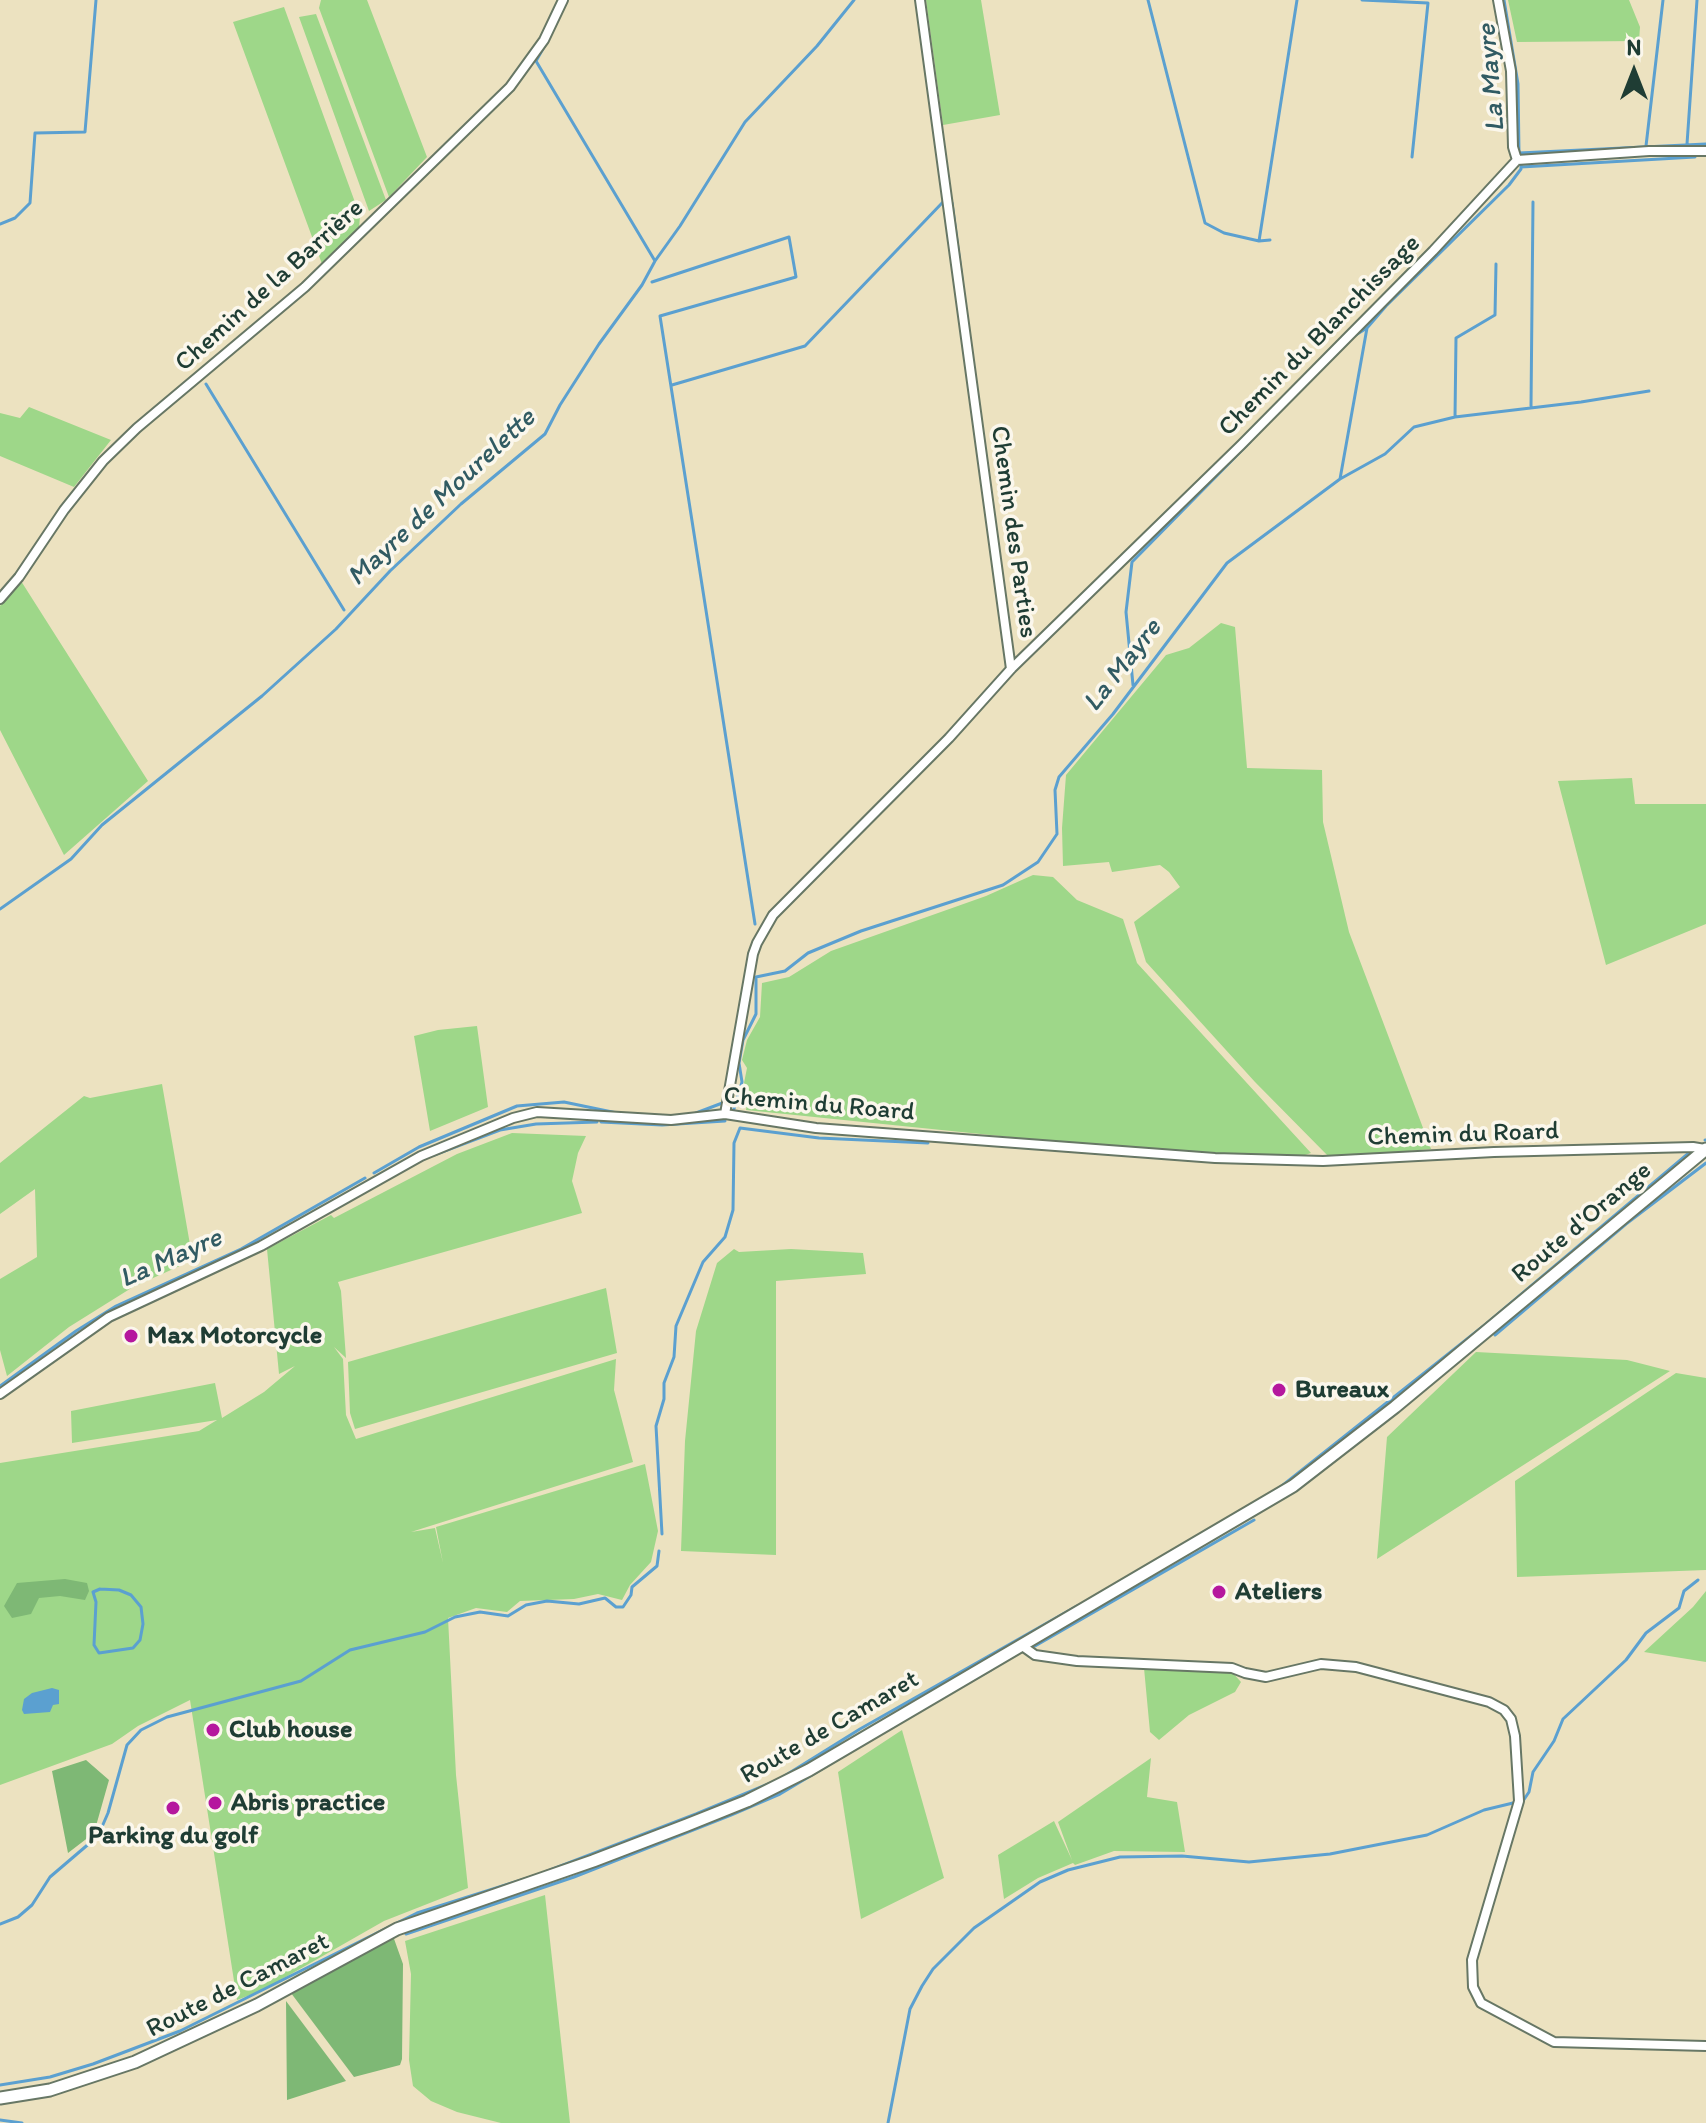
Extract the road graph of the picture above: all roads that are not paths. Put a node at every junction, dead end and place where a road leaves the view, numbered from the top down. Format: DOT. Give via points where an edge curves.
graph roads {
  1 [pos="563,0"];
  2 [pos="920,0"];
  3 [pos="1498,0"];
  4 [pos="1706,151"];
  5 [pos="1517,160"];
  6 [pos="0,599"];
  7 [pos="1011,669"];
  8 [pos="725,1114"];
  9 [pos="1706,1149"];
  10 [pos="1486,1331"];
  11 [pos="0,1394"];
  12 [pos="1021,1645"];
  13 [pos="1706,2046"];
  14 [pos="0,2098"];
  1 -- 6 [label="street, Chemin de la Barrière" via="544,40 510,87 305,287 103,461"];
  2 -- 7 [label="street, Chemin des Parties"];
  3 -- 5 [label="street" via="1511,71"];
  4 -- 5 [label="street"];
  5 -- 7 [label="street, Chemin du Blanchissage" via="1241,445"];
  7 -- 8 [label="street, Chemin des Parties" via="773,915 751,965"];
  8 -- 9 [label="street, Chemin du Roard" via="816,1128 1215,1158 1323,1161"];
  8 -- 11 [label="street, Chemin du Roard" via="671,1120 537,1112 513,1118 421,1156 261,1246 109,1317"];
  9 -- 10 [label="main road, Route d'Orange"];
  10 -- 12 [label="main road, Route de Camaret" via="1293,1486"];
  12 -- 13 [label="street" via="1035,1655 1077,1661 1232,1668 1266,1677 1321,1664 1356,1667 1504,1710 1515,1736 1519,1801 1472,1960 1473,1987 1481,2003 1554,2042"];
  12 -- 14 [label="main road, Route de Camaret" via="747,1801 397,1929 257,2005 135,2062 50,2090"];
}
